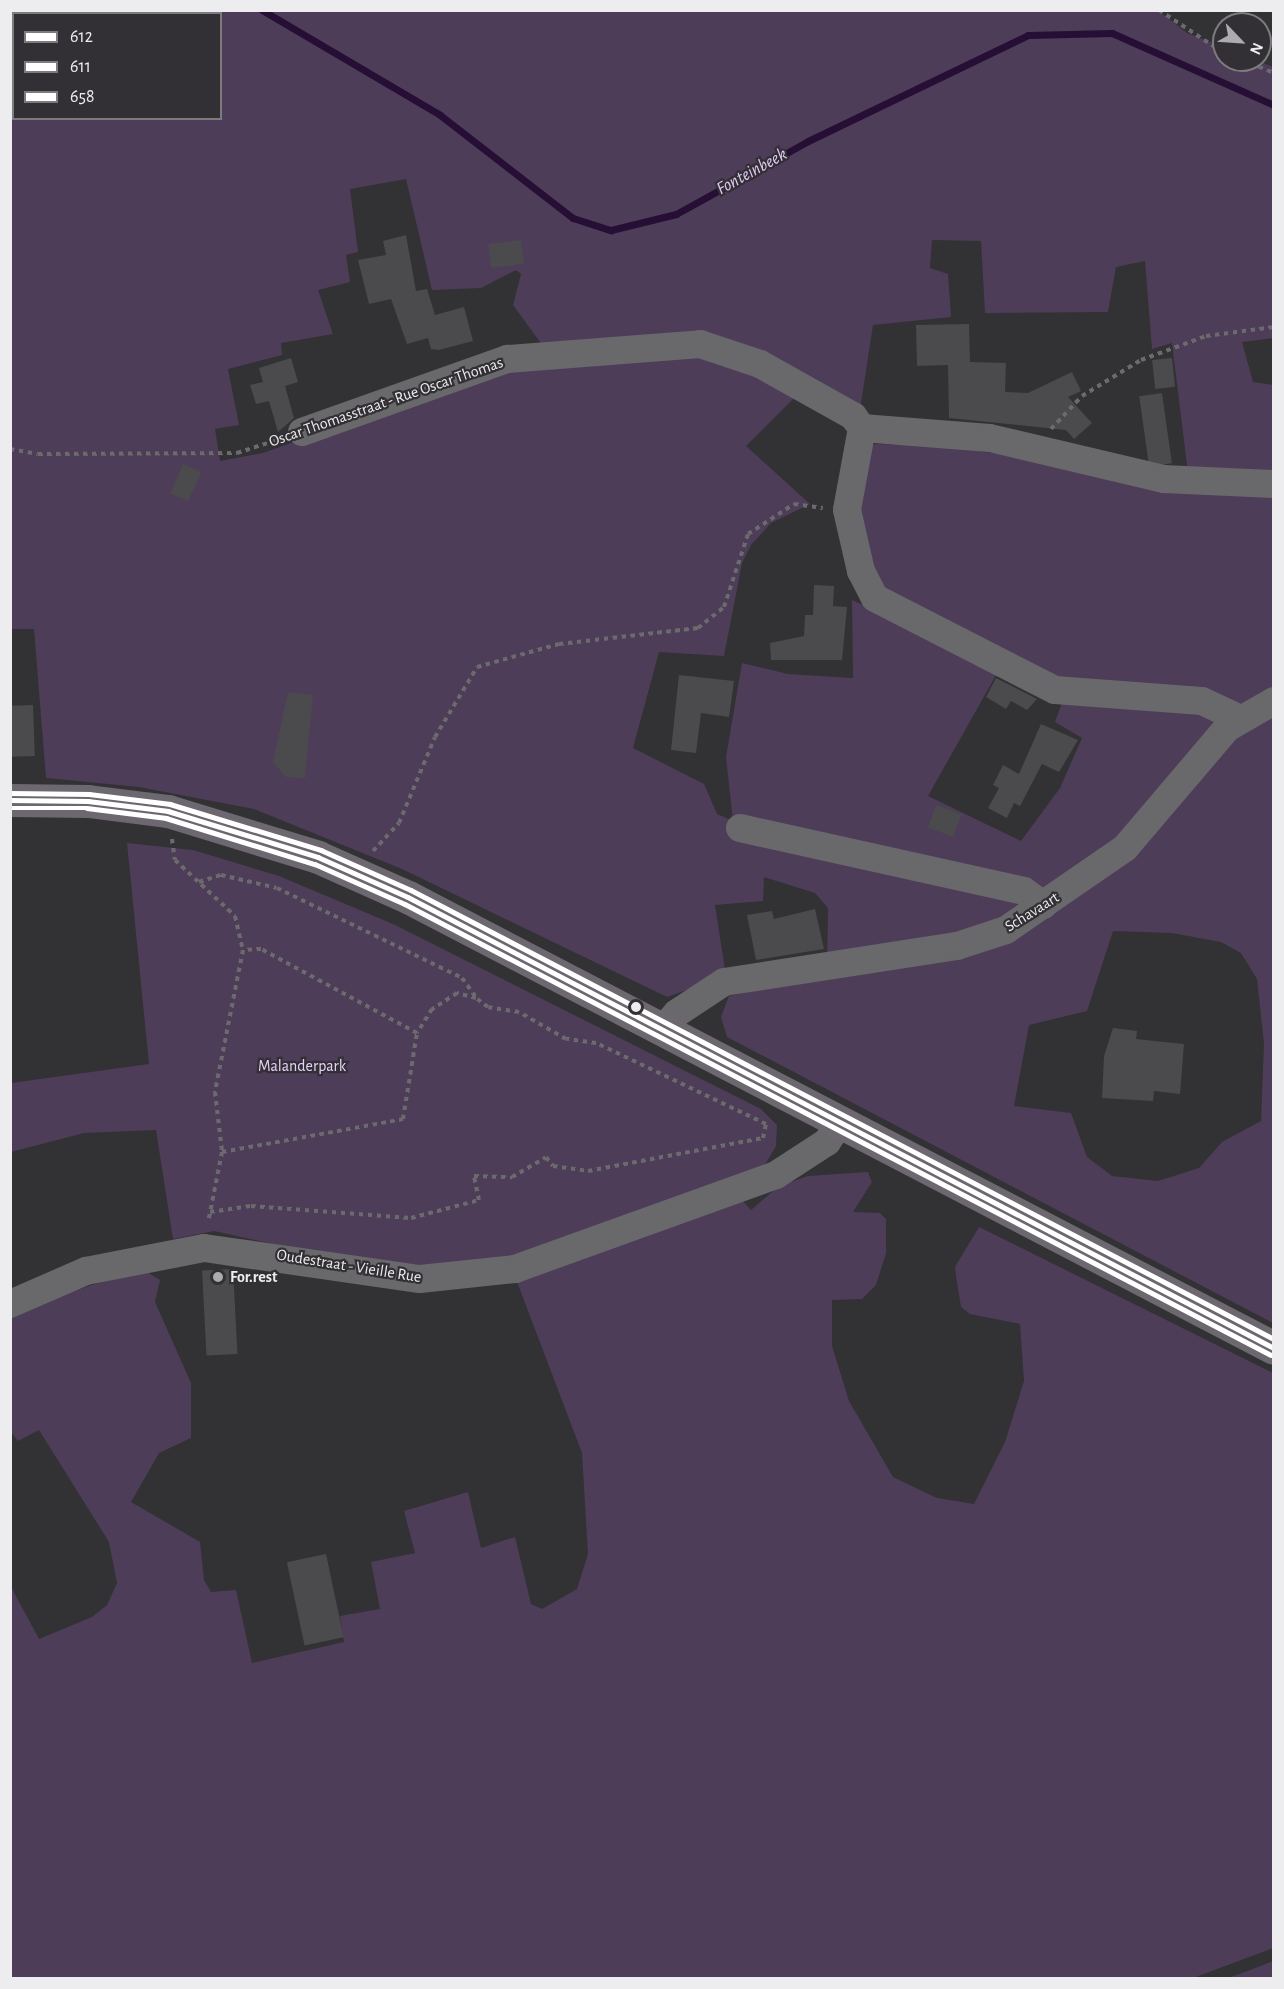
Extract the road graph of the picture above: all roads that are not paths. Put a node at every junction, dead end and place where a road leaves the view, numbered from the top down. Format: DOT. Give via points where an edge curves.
graph roads {
  1 [pos="862,428"];
  2 [pos="302,432"];
  3 [pos="1274,484"];
  4 [pos="1274,701"];
  5 [pos="1238,718"];
  6 [pos="10,800"];
  7 [pos="740,828"];
  8 [pos="1043,905"];
  9 [pos="663,1029"];
  10 [pos="840,1123"];
  11 [pos="10,1304"];
  12 [pos="1274,1348"];
  1 -- 2 [label="street, Oscar Thomasstraat - Rue Oscar Thomas" via="854,416 760,364 721,349 677,343 507,359"];
  1 -- 3 [label="street" via="990,438 1164,479"];
  1 -- 5 [label="street" via="847,510 861,571 875,598 1055,690 1202,701"];
  4 -- 5 [label="street, Schavaart"];
  5 -- 8 [label="street, Schavaart" via="1125,848"];
  6 -- 9 [label="main road" via="88,801 168,812 265,837 356,873"];
  7 -- 8 [label="street" via="1024,891"];
  8 -- 9 [label="street, Schavaart" via="1006,930 957,946 724,982 677,1013"];
  9 -- 10 [label="main road"];
  10 -- 11 [label="street, Oudestraat - Vieille Rue" via="827,1142 776,1175 515,1269 420,1279 204,1248 86,1271"];
  10 -- 12 [label="main road"];
}
